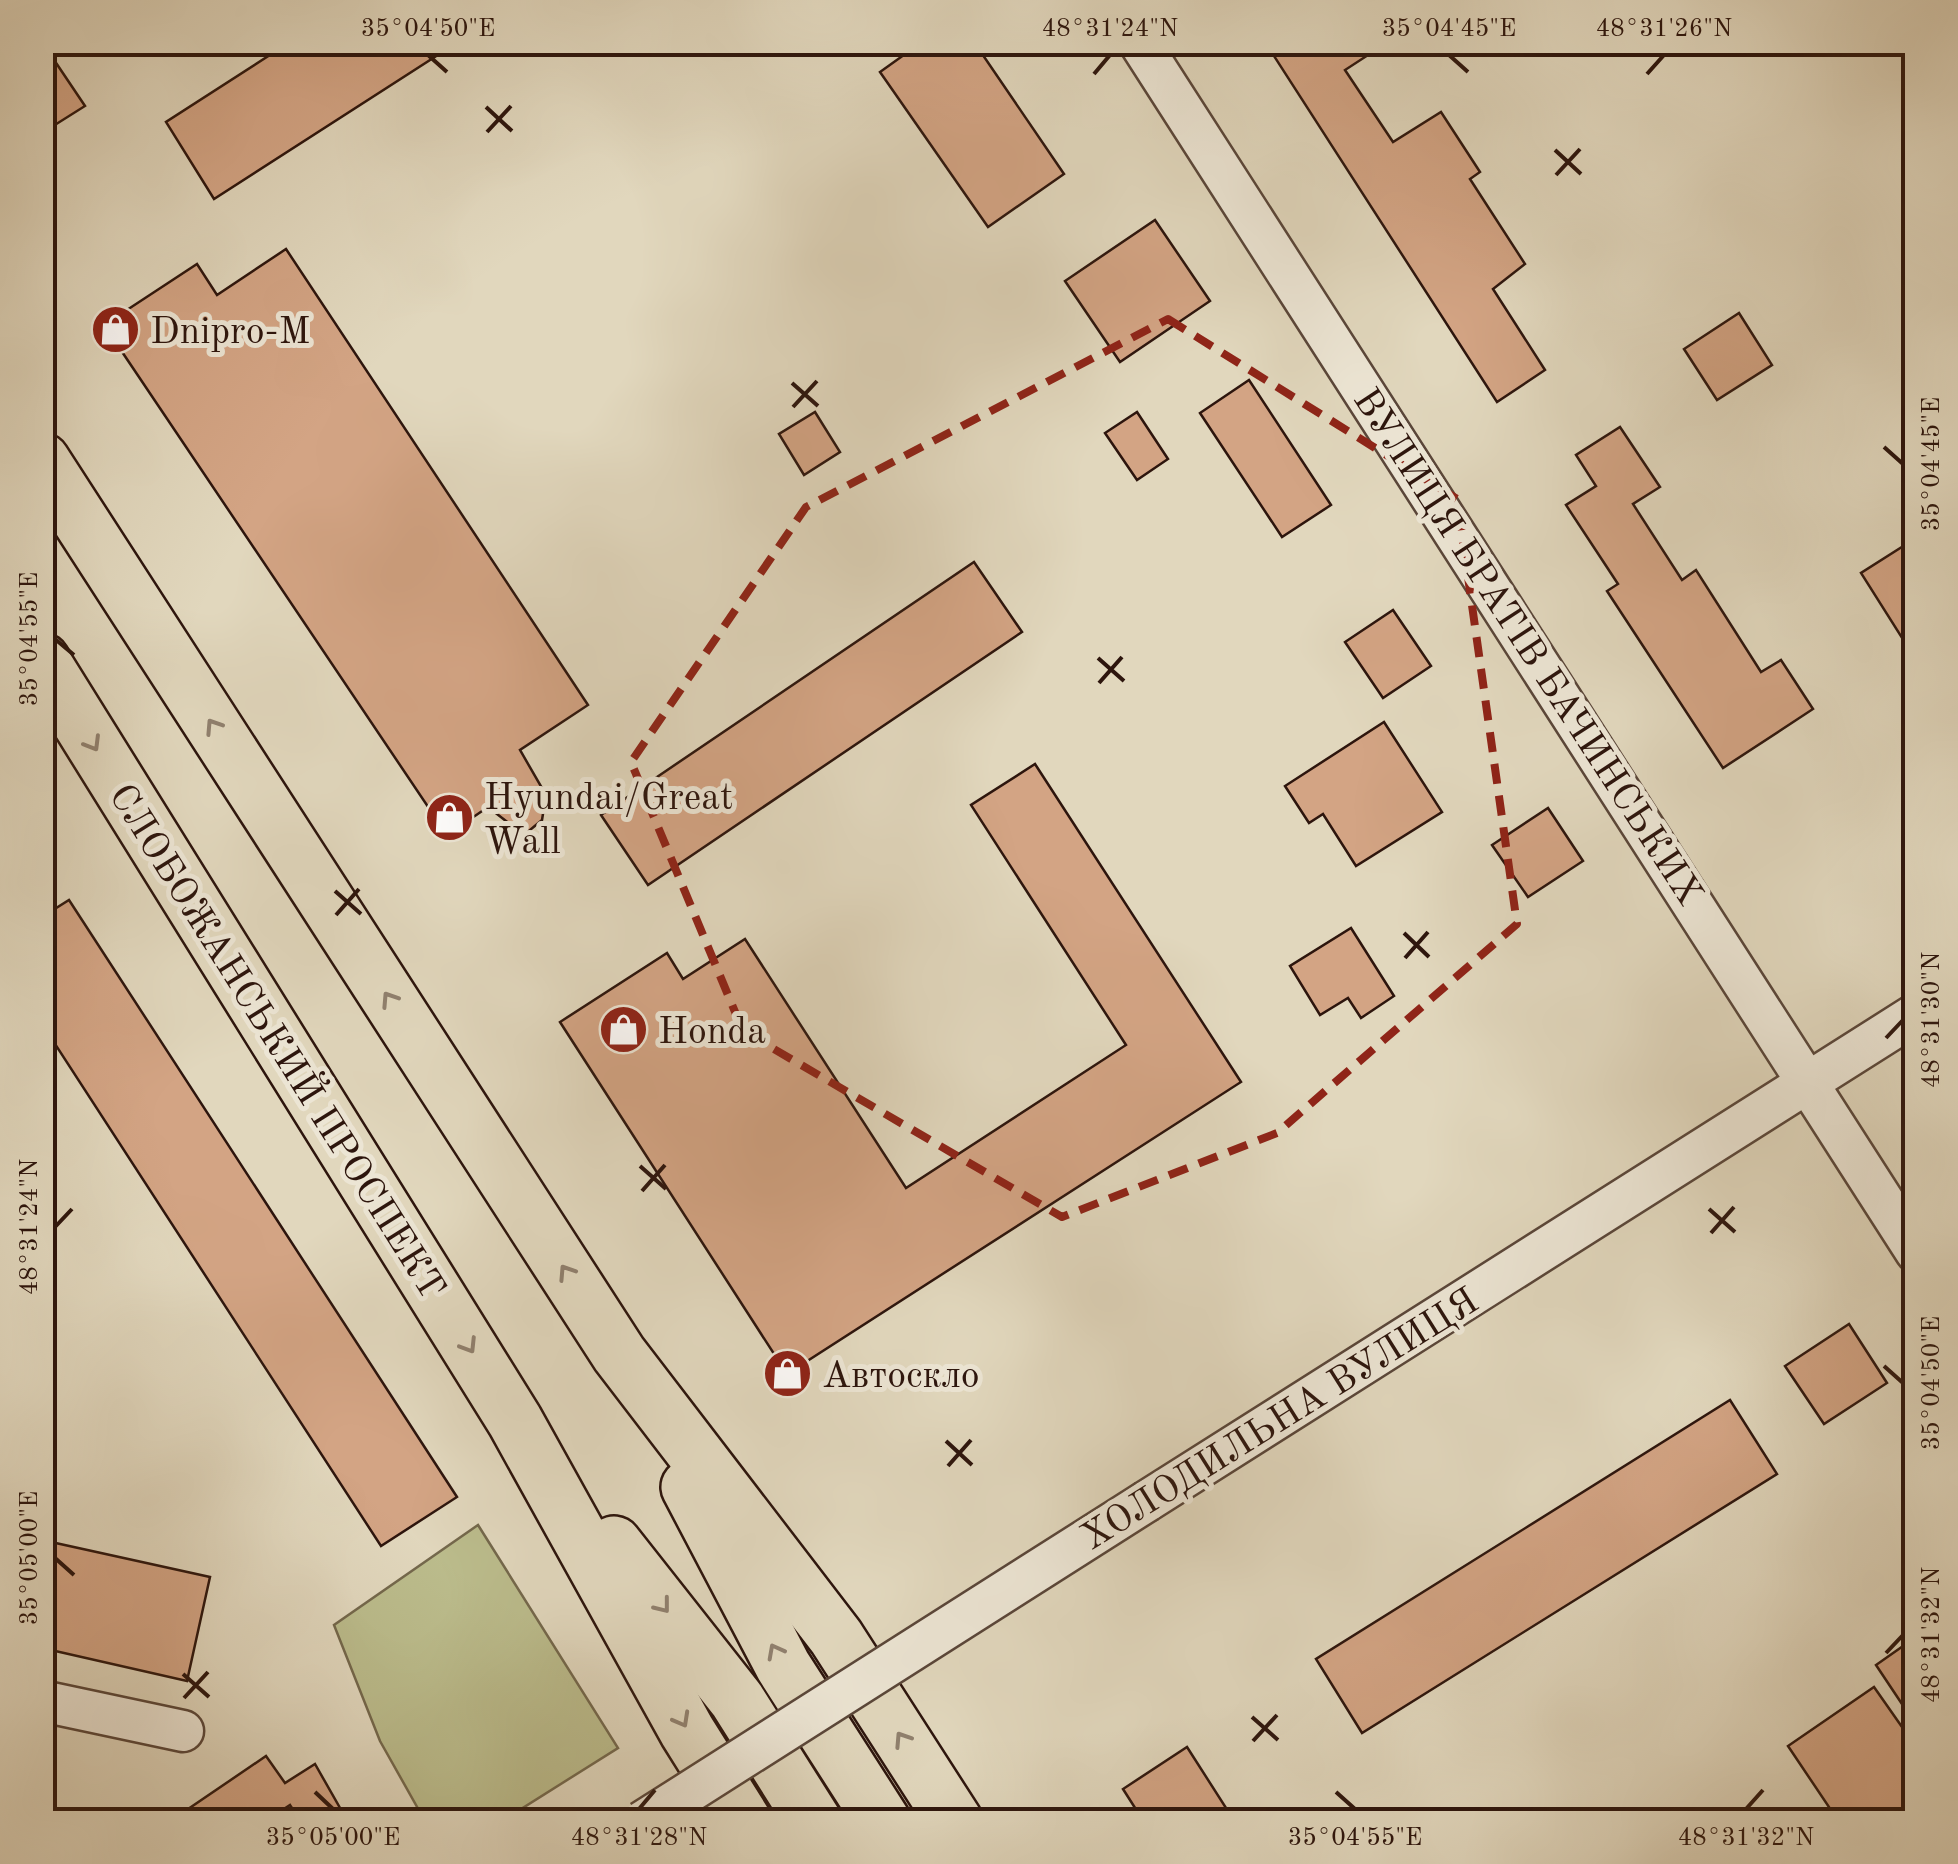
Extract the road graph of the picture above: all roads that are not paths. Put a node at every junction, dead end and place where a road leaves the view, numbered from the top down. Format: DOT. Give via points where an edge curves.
graph roads {
  1 [pos="1140,42"];
  2 [pos="42,461"];
  3 [pos="42,660"];
  4 [pos="1916,1014"];
  5 [pos="1809,1082"];
  6 [pos="1916,1252"];
  7 [pos="620,1354"];
  8 [pos="516,1420"];
  9 [pos="42,1701"];
  10 [pos="183,1732"];
  11 [pos="642,1822"];
  12 [pos="744,1822"];
  13 [pos="814,1822"];
  14 [pos="883,1822"];
  15 [pos="954,1822"];
  1 -- 5 [label="street, ВУЛИЦЯ БРАТІВ БАЧИНСЬКИХ"];
  7 -- 2 [label="main road, one-way"];
  3 -- 8 [label="main road, СЛОБОЖАНСЬКИЙ ПРОСПЕКТ, one-way"];
  4 -- 5 [label="street, ХОЛОДИЛЬНА ВУЛИЦЯ"];
  5 -- 6 [label="street, ВУЛИЦЯ БРАТІВ БАЧИНСЬКИХ"];
  5 -- 11 [label="street, ХОЛОДИЛЬНА ВУЛИЦЯ, bridge"];
  14 -- 7 [label="main road, one-way" via="783,1666"];
  15 -- 7 [label="main road, one-way" via="836,1636"];
  8 -- 12 [label="main road, СЛОБОЖАНСЬКИЙ ПРОСПЕКТ, one-way"];
  8 -- 13 [label="main road, СЛОБОЖАНСЬКИЙ ПРОСПЕКТ, one-way" via="738,1700"];
  9 -- 10 [label="street"];
}
